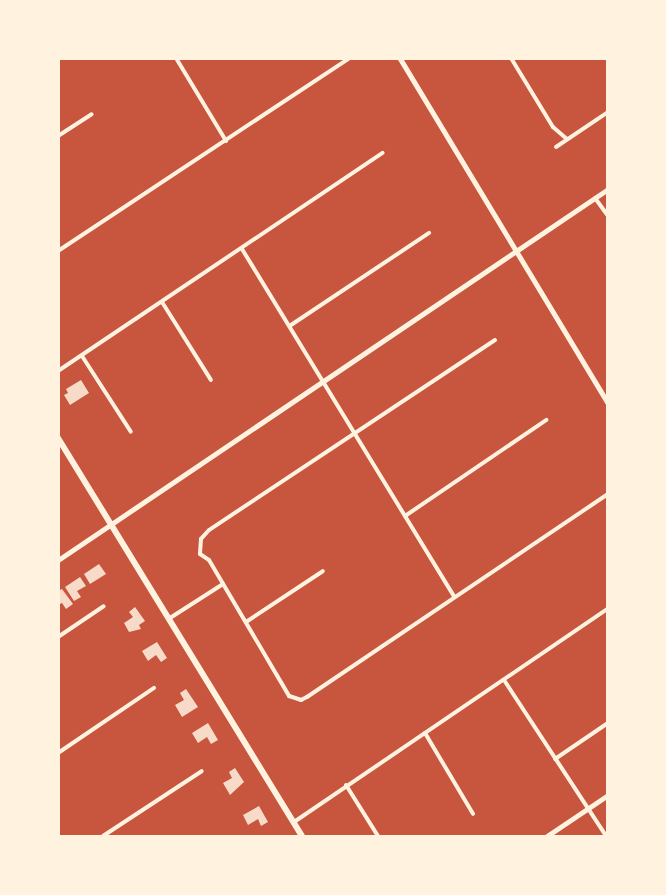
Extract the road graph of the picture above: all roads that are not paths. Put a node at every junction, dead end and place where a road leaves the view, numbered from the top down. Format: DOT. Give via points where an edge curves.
graph roads {
  1 [pos="350,58"];
  2 [pos="400,58"];
  3 [pos="176,59"];
  4 [pos="514,60"];
  5 [pos="608,112"];
  6 [pos="92,114"];
  7 [pos="58,136"];
  8 [pos="567,139"];
  9 [pos="226,141"];
  10 [pos="556,147"];
  11 [pos="382,153"];
  12 [pos="608,189"];
  13 [pos="595,198"];
  14 [pos="608,216"];
  15 [pos="429,233"];
  16 [pos="242,249"];
  17 [pos="58,251"];
  18 [pos="516,251"];
  19 [pos="162,302"];
  20 [pos="291,325"];
  21 [pos="495,340"];
  22 [pos="82,356"];
  23 [pos="58,371"];
  24 [pos="211,380"];
  25 [pos="322,381"];
  26 [pos="608,403"];
  27 [pos="546,420"];
  28 [pos="131,432"];
  29 [pos="354,435"];
  30 [pos="58,438"];
  31 [pos="608,494"];
  32 [pos="405,516"];
  33 [pos="111,524"];
  34 [pos="58,560"];
  35 [pos="322,571"];
  36 [pos="223,584"];
  37 [pos="454,596"];
  38 [pos="104,606"];
  39 [pos="608,609"];
  40 [pos="170,618"];
  41 [pos="246,622"];
  42 [pos="58,637"];
  43 [pos="504,680"];
  44 [pos="154,688"];
  45 [pos="608,723"];
  46 [pos="424,732"];
  47 [pos="58,753"];
  48 [pos="555,759"];
  49 [pos="202,771"];
  50 [pos="346,784"];
  51 [pos="608,795"];
  52 [pos="588,809"];
  53 [pos="473,814"];
  54 [pos="294,822"];
  55 [pos="104,837"];
  56 [pos="303,837"];
  57 [pos="378,837"];
  58 [pos="547,837"];
  59 [pos="606,837"];
  1 -- 9 [label="street"];
  2 -- 18 [label="street"];
  3 -- 9 [label="street"];
  4 -- 8 [label="street" via="553,127"];
  5 -- 8 [label="street"];
  6 -- 7 [label="street"];
  8 -- 10 [label="street"];
  9 -- 17 [label="street"];
  11 -- 16 [label="street"];
  12 -- 13 [label="main road"];
  13 -- 14 [label="street"];
  13 -- 18 [label="main road"];
  15 -- 20 [label="street"];
  16 -- 19 [label="street"];
  16 -- 20 [label="street"];
  18 -- 25 [label="main road"];
  18 -- 26 [label="street"];
  19 -- 22 [label="street"];
  19 -- 24 [label="street"];
  20 -- 25 [label="street"];
  21 -- 29 [label="street"];
  22 -- 23 [label="street"];
  22 -- 28 [label="street"];
  25 -- 29 [label="street"];
  25 -- 33 [label="main road"];
  27 -- 32 [label="street"];
  29 -- 32 [label="street"];
  29 -- 36 [label="street" via="201,539 200,554 209,560"];
  30 -- 33 [label="main road"];
  31 -- 37 [label="street"];
  32 -- 37 [label="street"];
  33 -- 34 [label="main road"];
  33 -- 40 [label="main road"];
  35 -- 41 [label="street"];
  36 -- 40 [label="street"];
  36 -- 41 [label="street"];
  37 -- 41 [label="street" via="307,697 295,699 288,696"];
  38 -- 42 [label="street"];
  39 -- 43 [label="street"];
  40 -- 54 [label="main road"];
  43 -- 46 [label="street"];
  43 -- 48 [label="street"];
  44 -- 47 [label="street"];
  45 -- 48 [label="street"];
  46 -- 50 [label="street"];
  46 -- 53 [label="street"];
  48 -- 52 [label="street"];
  49 -- 55 [label="street"];
  50 -- 54 [label="street"];
  50 -- 57 [label="street"];
  51 -- 52 [label="street"];
  52 -- 58 [label="street"];
  52 -- 59 [label="street"];
  54 -- 56 [label="main road"];
}
